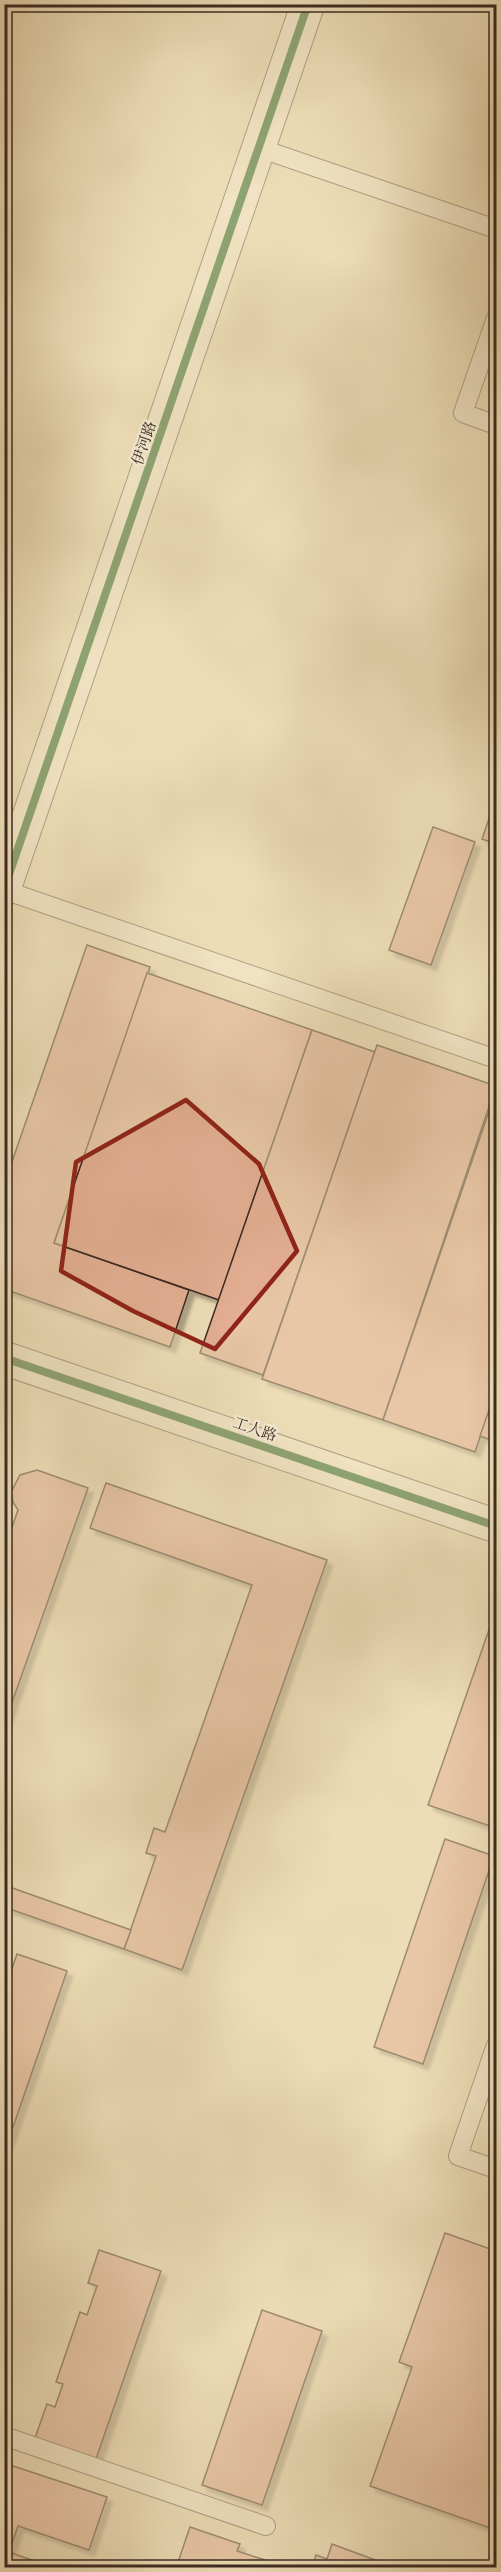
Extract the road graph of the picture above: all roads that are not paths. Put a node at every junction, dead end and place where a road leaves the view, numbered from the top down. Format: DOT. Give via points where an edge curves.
graph roads {
  1 [pos="308,4"];
  2 [pos="259,148"];
  3 [pos="496,228"];
  4 [pos="496,318"];
  5 [pos="496,425"];
  6 [pos="4,890"];
  7 [pos="496,1059"];
  8 [pos="4,1358"];
  9 [pos="496,1526"];
  10 [pos="496,2045"];
  11 [pos="496,2169"];
  12 [pos="4,2436"];
  13 [pos="266,2526"];
  1 -- 2 [label="street, 伊河路"];
  2 -- 3 [label="lane"];
  2 -- 6 [label="street, 伊河路"];
  4 -- 5 [label="lane" via="463,413"];
  6 -- 7 [label="lane"];
  8 -- 9 [label="street, 工人路"];
  10 -- 11 [label="lane" via="458,2156"];
  12 -- 13 [label="lane"];
}
